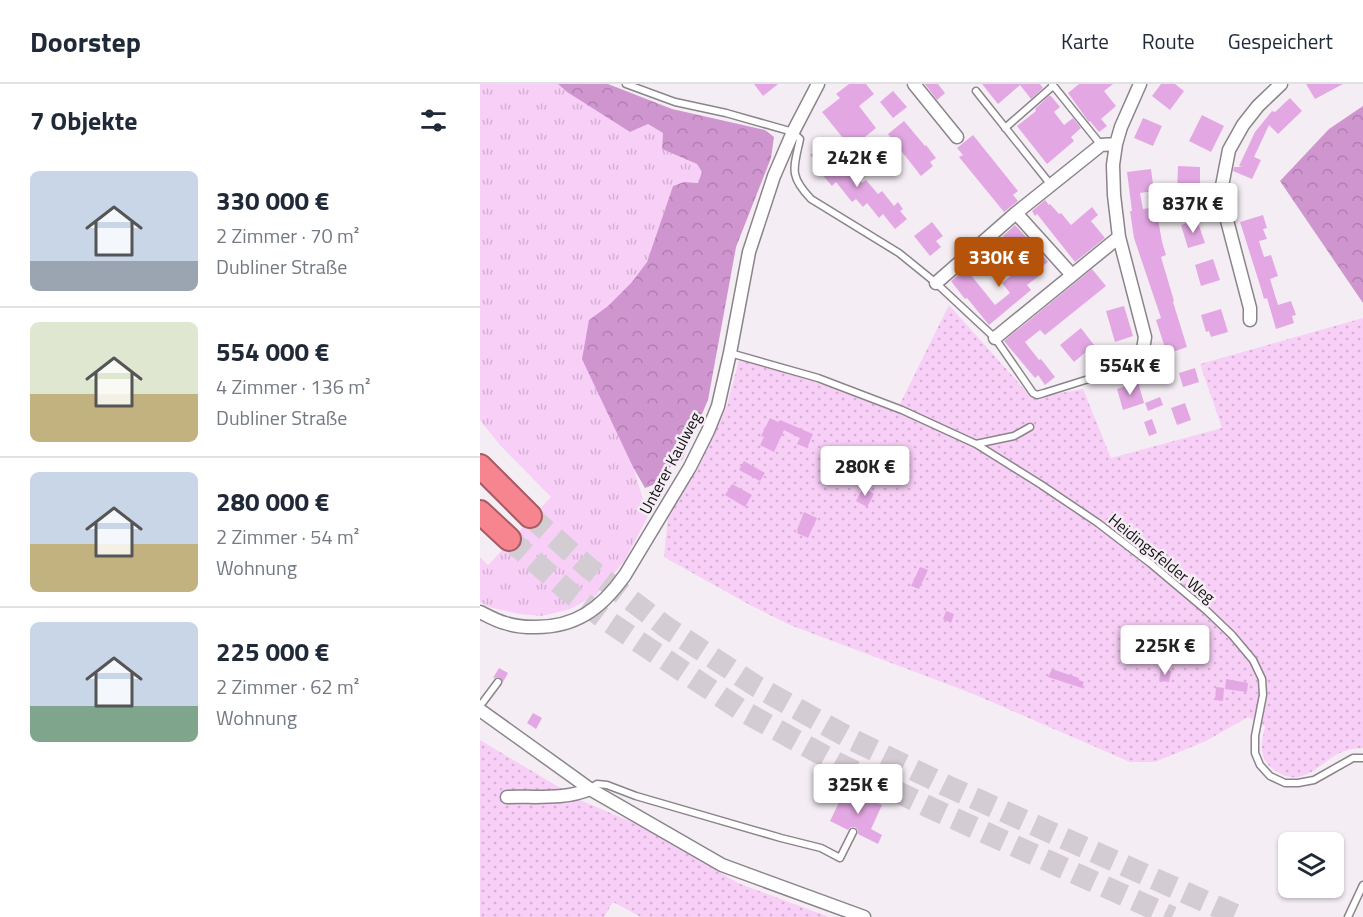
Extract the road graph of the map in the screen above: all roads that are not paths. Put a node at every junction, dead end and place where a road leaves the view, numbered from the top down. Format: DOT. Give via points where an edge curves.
graph roads {
  1 [pos="626,84"];
  2 [pos="818,84"];
  3 [pos="914,84"];
  4 [pos="1140,84"];
  5 [pos="1281,84"];
  6 [pos="1052,85"];
  7 [pos="976,91"];
  8 [pos="1005,128"];
  9 [pos="793,132"];
  10 [pos="957,137"];
  11 [pos="1116,144"];
  12 [pos="1101,145"];
  13 [pos="1051,185"];
  14 [pos="1016,213"];
  15 [pos="1119,237"];
  16 [pos="1072,275"];
  17 [pos="936,283"];
  18 [pos="1250,320"];
  19 [pos="995,338"];
  20 [pos="730,353"];
  21 [pos="1142,356"];
  22 [pos="1127,367"];
  23 [pos="1030,428"];
  24 [pos="976,444"];
  25 [pos="480,466"];
  26 [pos="480,512"];
  27 [pos="530,516"];
  28 [pos="509,539"];
  29 [pos="480,612"];
  30 [pos="498,682"];
  31 [pos="480,708"];
  32 [pos="1363,758"];
  33 [pos="590,789"];
  34 [pos="507,797"];
  35 [pos="853,832"];
  36 [pos="1363,885"];
  37 [pos="864,917"];
  38 [pos="1348,917"];
  1 -- 9 [label="lane" via="675,102"];
  2 -- 9 [label="street, Unterer Kaulweg"];
  3 -- 10 [label="street"];
  4 -- 11 [label="street"];
  5 -- 18 [label="street" via="1243,125 1229,150 1221,190"];
  6 -- 8 [label="lane"];
  6 -- 12 [label="lane"];
  7 -- 8 [label="lane"];
  8 -- 13 [label="lane"];
  9 -- 17 [label="lane" via="800,139 795,174 811,199 899,253"];
  9 -- 20 [label="street, Unterer Kaulweg" via="748,252"];
  11 -- 12 [label="street"];
  11 -- 15 [label="street" via="1113,165"];
  12 -- 13 [label="street"];
  13 -- 14 [label="street"];
  14 -- 16 [label="street"];
  14 -- 17 [label="street"];
  15 -- 16 [label="street"];
  15 -- 21 [label="street" via="1145,337"];
  16 -- 19 [label="street"];
  17 -- 19 [label="lane"];
  19 -- 22 [label="lane" via="1037,395"];
  20 -- 24 [label="lane, Heidingsfelder Weg" via="818,378"];
  20 -- 29 [label="street, Unterer Kaulweg" via="708,431 616,588 590,613 572,622 526,627"];
  23 -- 24 [label="lane" via="1014,436"];
  24 -- 32 [label="lane, Heidingsfelder Weg" via="1098,523 1232,635 1253,660 1262,679 1255,753 1270,776 1285,783 1314,780 1353,758"];
  25 -- 27 [label="highway"];
  26 -- 28 [label="highway"];
  30 -- 31 [label="lane"];
  31 -- 33 [label="street"];
  33 -- 34 [label="street" via="560,796"];
  33 -- 35 [label="lane" via="607,784 636,796 821,848 840,858"];
  33 -- 37 [label="street" via="722,866"];
  36 -- 38 [label="lane"];
}
